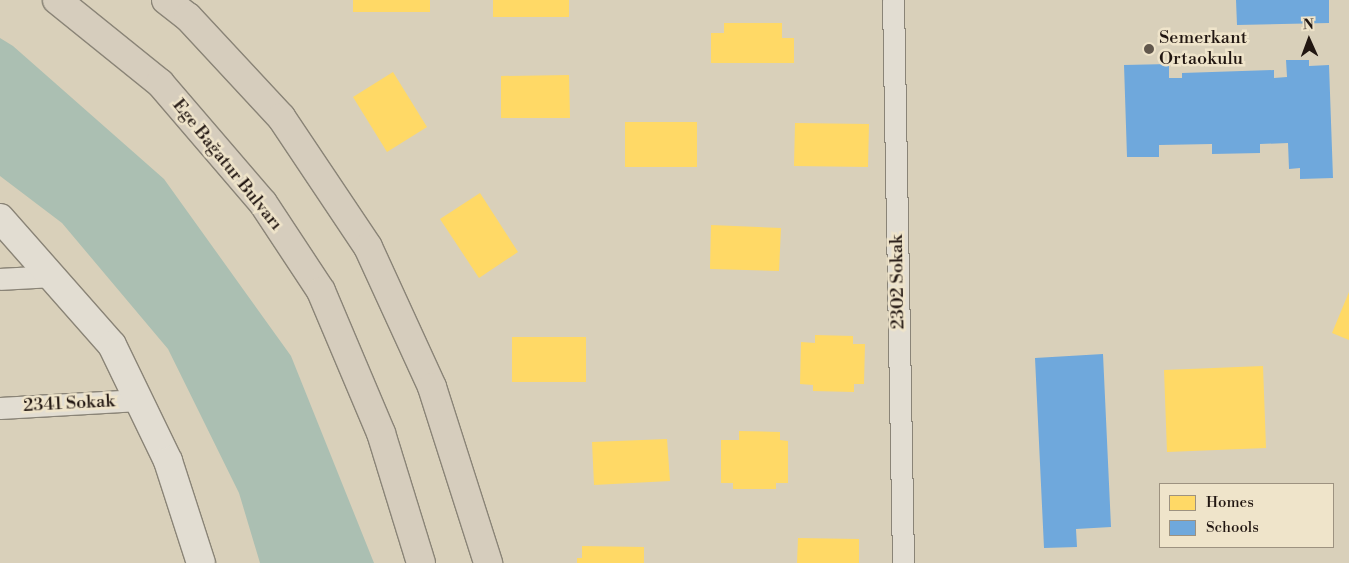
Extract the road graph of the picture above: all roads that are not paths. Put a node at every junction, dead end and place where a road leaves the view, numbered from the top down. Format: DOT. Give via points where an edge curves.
graph roads {
  1 [pos="57,0"];
  2 [pos="166,0"];
  3 [pos="893,0"];
  4 [pos="0,218"];
  5 [pos="52,276"];
  6 [pos="0,279"];
  7 [pos="138,400"];
  8 [pos="0,408"];
  9 [pos="201,563"];
  10 [pos="421,563"];
  11 [pos="488,563"];
  12 [pos="903,563"];
  1 -- 10 [label="main road, Ege Bağatur Bulvarı" via="160,83 263,203 321,291 381,434"];
  2 -- 11 [label="main road" via="188,17 281,117 368,247 432,387"];
  3 -- 12 [label="street, 2302 Sokak"];
  4 -- 5 [label="street"];
  5 -- 6 [label="street"];
  5 -- 7 [label="street" via="112,345"];
  7 -- 8 [label="street, 2341 Sokak"];
  7 -- 9 [label="street" via="168,461"];
}
